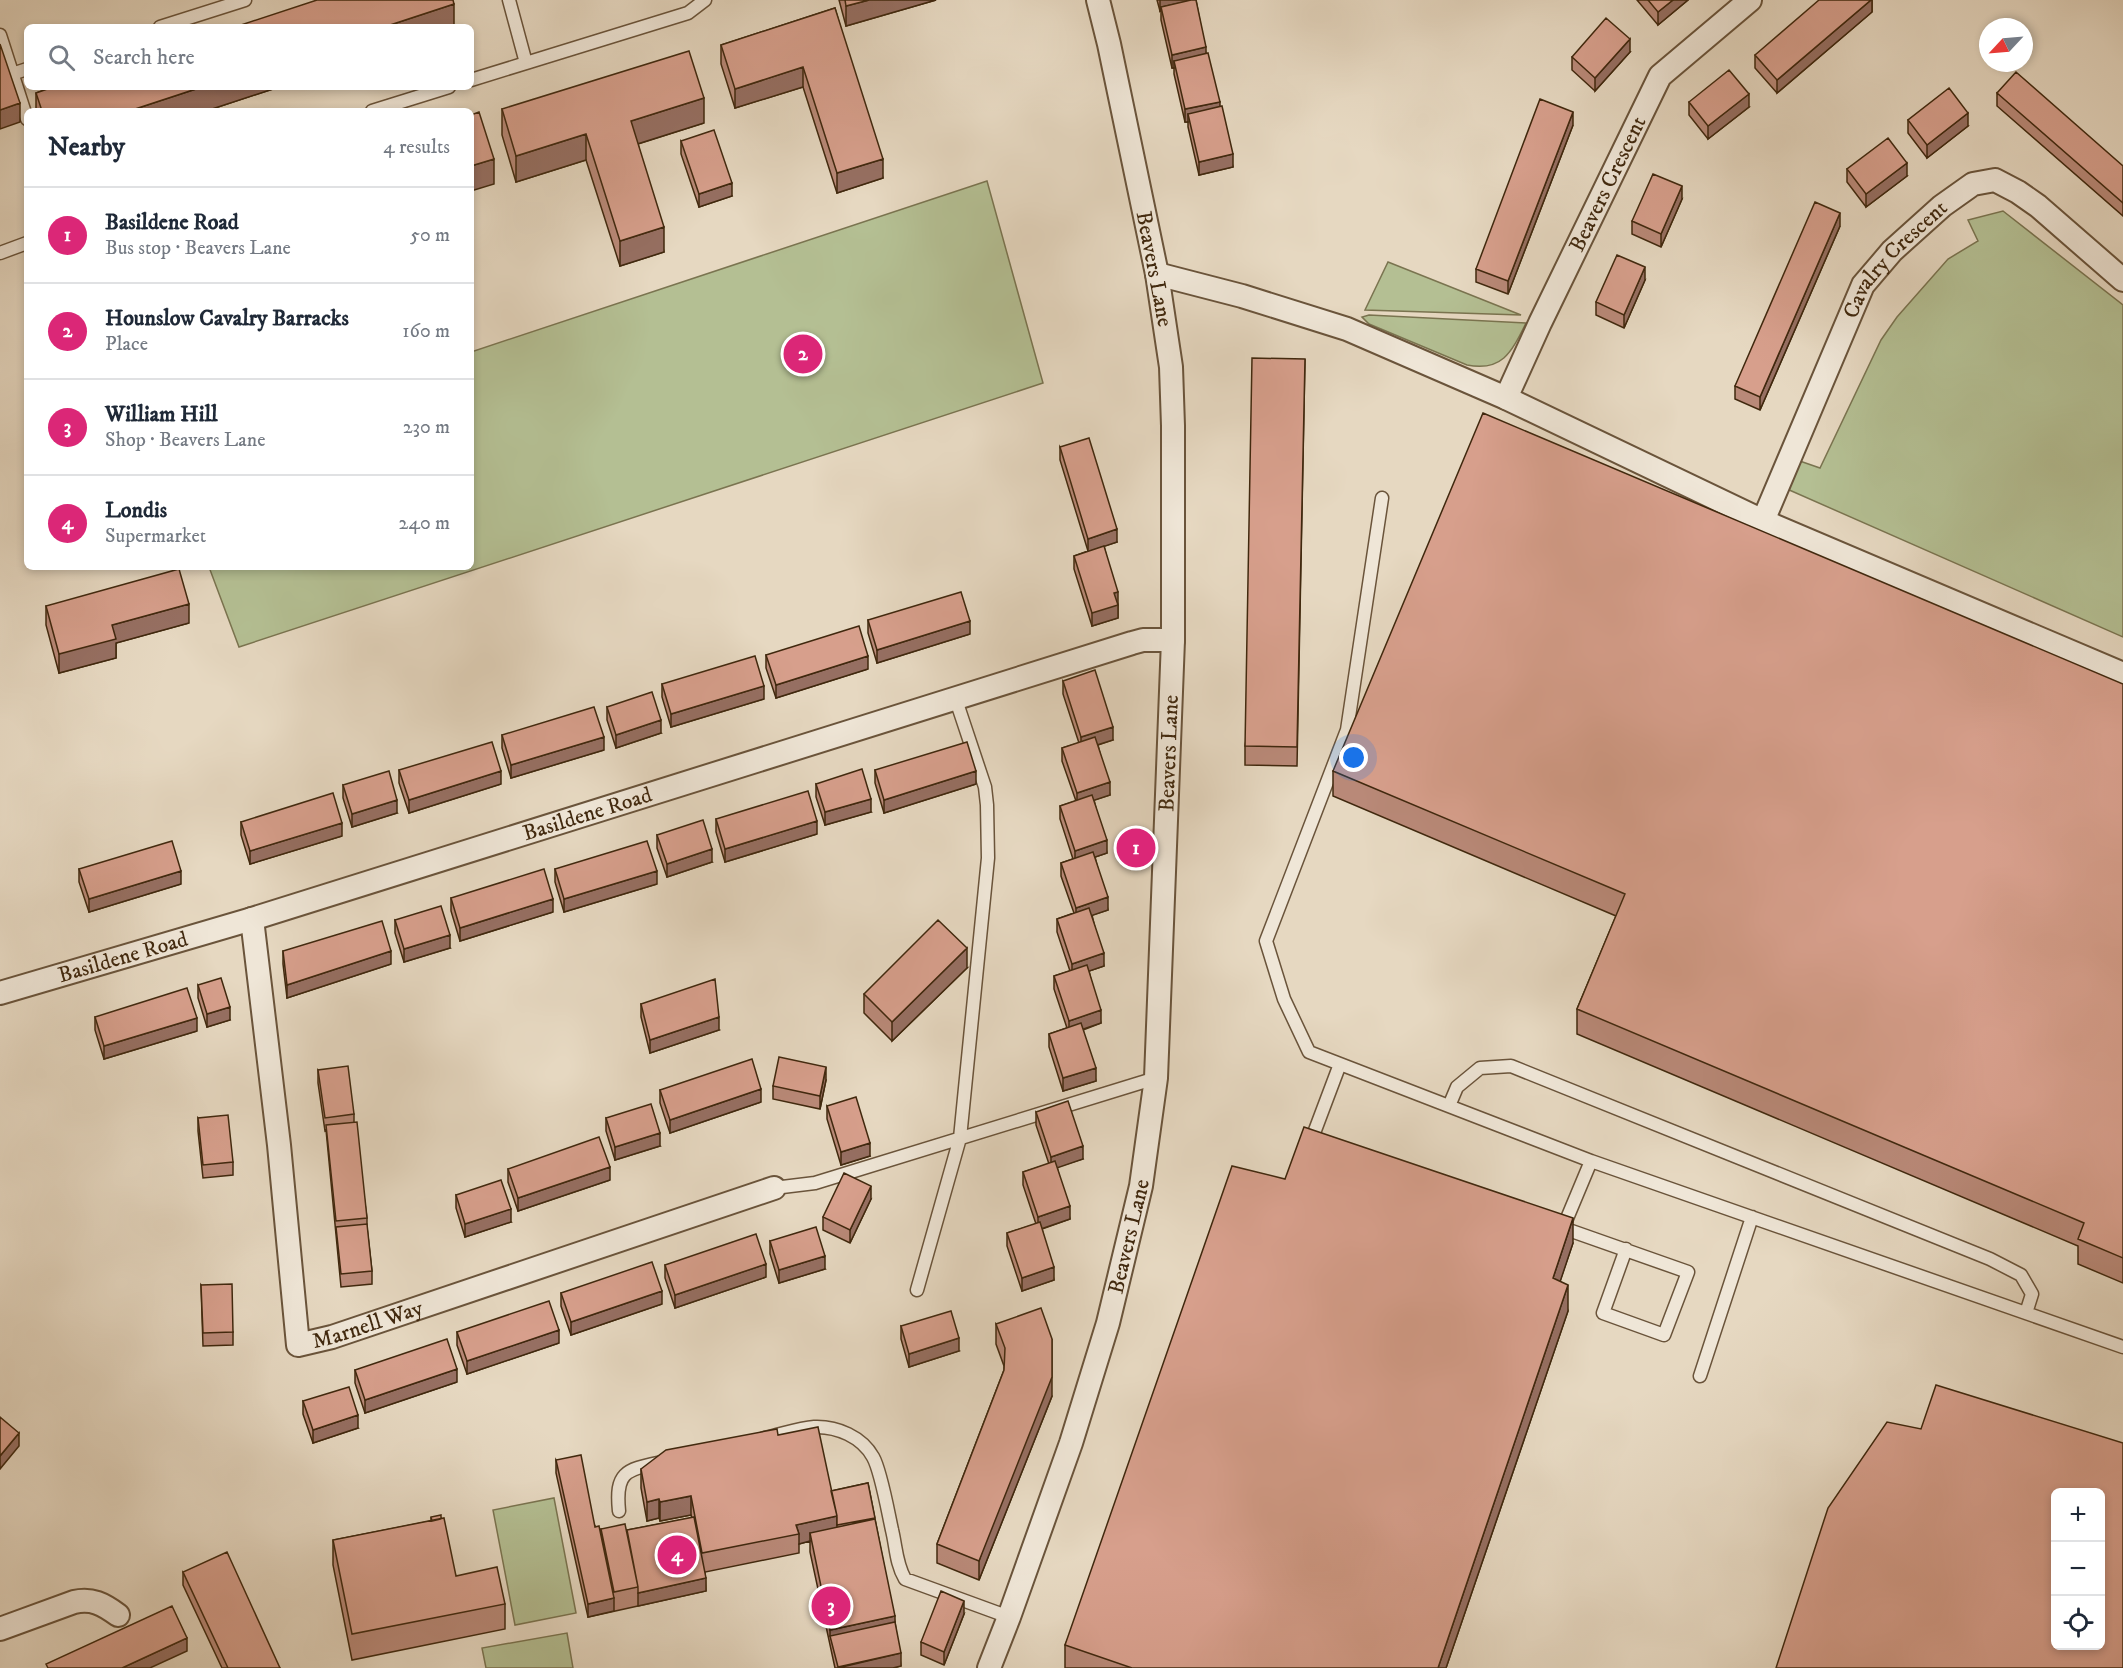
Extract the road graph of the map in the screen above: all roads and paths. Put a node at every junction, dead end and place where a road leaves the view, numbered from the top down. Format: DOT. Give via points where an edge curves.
graph roads {
  1 [pos="245,0"];
  2 [pos="509,0"];
  3 [pos="705,0"];
  4 [pos="1098,0"];
  5 [pos="1750,0"];
  6 [pos="169,24"];
  7 [pos="0,35"];
  8 [pos="526,63"];
  9 [pos="24,70"];
  10 [pos="12,74"];
  11 [pos="474,79"];
  12 [pos="439,90"];
  13 [pos="382,108"];
  14 [pos="24,110"];
  15 [pos="24,244"];
  16 [pos="0,253"];
  17 [pos="1157,274"];
  18 [pos="2123,280"];
  19 [pos="1506,398"];
  20 [pos="1382,498"];
  21 [pos="1762,521"];
  22 [pos="1173,640"];
  23 [pos="2123,674"];
  24 [pos="955,698"];
  25 [pos="252,919"];
  26 [pos="0,993"];
  27 [pos="1340,1064"];
  28 [pos="1156,1078"];
  29 [pos="1449,1106"];
  30 [pos="960,1138"];
  31 [pos="1322,1144"];
  32 [pos="1591,1161"];
  33 [pos="774,1188"];
  34 [pos="1752,1217"];
  35 [pos="1626,1249"];
  36 [pos="917,1290"];
  37 [pos="2026,1313"];
  38 [pos="2123,1347"];
  39 [pos="1700,1376"];
  40 [pos="755,1440"];
  41 [pos="674,1459"];
  42 [pos="620,1510"];
  43 [pos="118,1615"];
  44 [pos="1010,1617"];
  45 [pos="0,1629"];
  46 [pos="989,1668"];
  1 -- 6 [label="lane"];
  2 -- 8 [label="lane"];
  3 -- 8 [label="lane" via="688,13"];
  4 -- 17 [label="street, Beavers Lane"];
  5 -- 19 [label="street, Beavers Crescent" via="1660,76"];
  7 -- 10 [label="lane"];
  8 -- 11 [label="lane"];
  9 -- 10 [label="lane"];
  10 -- 14 [label="lane"];
  12 -- 13 [label="lane"];
  15 -- 16 [label="lane"];
  17 -- 19 [label="street" via="1347,329"];
  17 -- 22 [label="street, Beavers Lane" via="1172,379"];
  18 -- 21 [label="street, Cavalry Crescent" via="2018,192 1995,180 1973,184 1892,251 1863,285"];
  19 -- 21 [label="street"];
  20 -- 27 [label="lane" via="1347,730 1266,941 1284,999 1309,1052"];
  21 -- 23 [label="street"];
  22 -- 24 [label="street, Basildene Road" via="1132,643"];
  22 -- 28 [label="street, Beavers Lane"];
  24 -- 25 [label="street, Basildene Road"];
  24 -- 30 [label="lane" via="985,787 988,816 988,858"];
  25 -- 26 [label="street, Basildene Road"];
  25 -- 33 [label="street, Marnell Way" via="298,1345 332,1337"];
  27 -- 29 [label="lane"];
  27 -- 31 [label="lane" via="1311,1141"];
  28 -- 30 [label="lane"];
  28 -- 44 [label="street, Beavers Lane" via="1141,1186 1108,1323"];
  29 -- 32 [label="lane"];
  29 -- 37 [label="lane" via="1457,1087 1480,1068 1511,1066 1990,1259 2021,1275 2032,1294"];
  30 -- 33 [label="lane" via="815,1183"];
  30 -- 36 [label="lane"];
  32 -- 34 [label="lane"];
  32 -- 35 [label="lane" via="1558,1226"];
  34 -- 37 [label="lane"];
  34 -- 39 [label="lane"];
  35 -- 35 [label="lane" via="1603,1313 1664,1335 1688,1272"];
  37 -- 38 [label="lane"];
  40 -- 44 [label="lane" via="813,1427 836,1429 855,1438 874,1459 899,1570 905,1579"];
  41 -- 42 [label="lane" via="639,1467 623,1476 617,1488"];
  43 -- 45 [label="street" via="86,1599"];
  44 -- 46 [label="street, Beavers Lane"];
}
